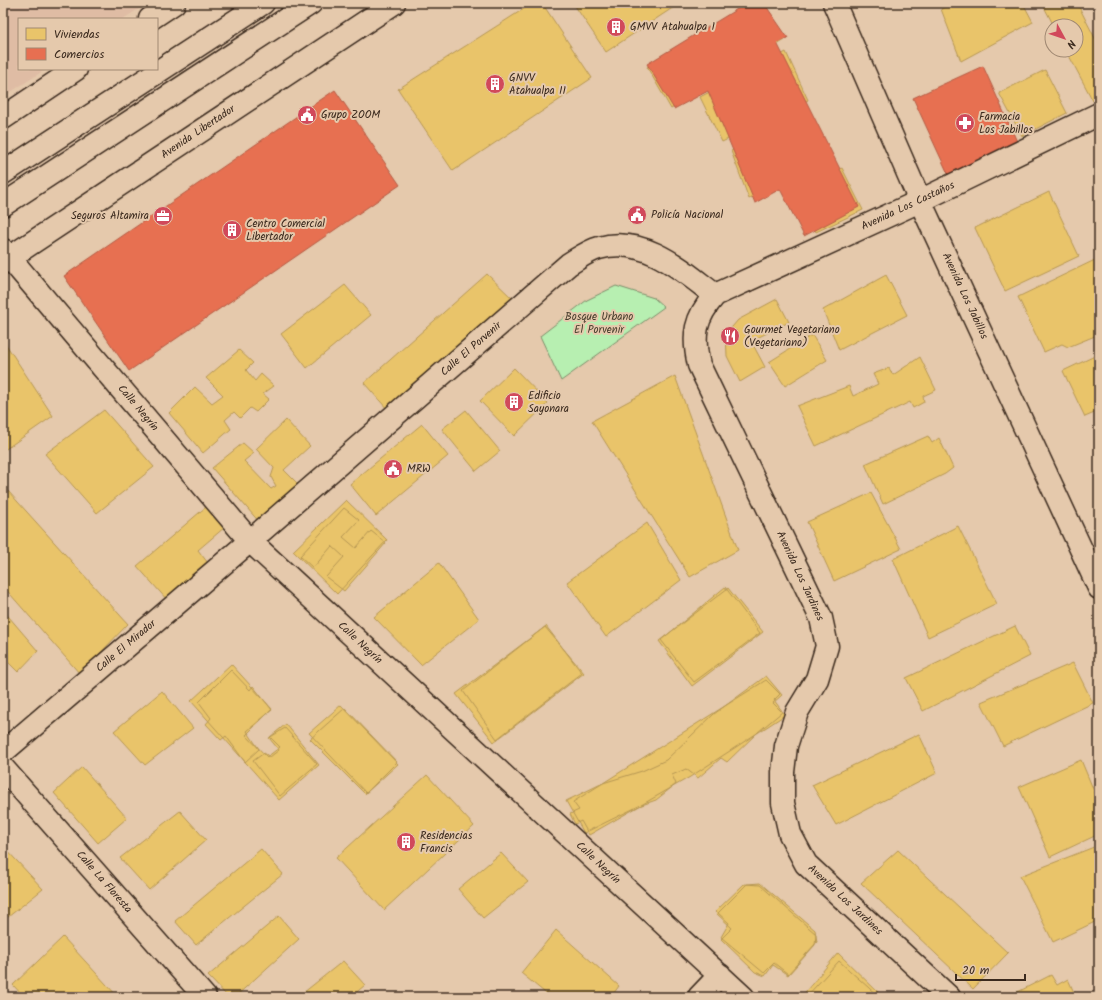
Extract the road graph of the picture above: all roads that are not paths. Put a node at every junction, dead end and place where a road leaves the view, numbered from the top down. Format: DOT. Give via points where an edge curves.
graph roads {
  1 [pos="174,3"];
  2 [pos="263,3"];
  3 [pos="311,3"];
  4 [pos="394,3"];
  5 [pos="834,3"];
  6 [pos="152,18"];
  7 [pos="75,70"];
  8 [pos="1099,114"];
  9 [pos="3,118"];
  10 [pos="3,172"];
  11 [pos="920,200"];
  12 [pos="3,205"];
  13 [pos="5,256"];
  14 [pos="715,295"];
  15 [pos="250,542"];
  16 [pos="1099,588"];
  17 [pos="3,752"];
  18 [pos="3,768"];
  19 [pos="720,975"];
  20 [pos="945,996"];
  21 [pos="205,997"];
  22 [pos="699,997"];
  23 [pos="743,997"];
  1 -- 6 [label="street"];
  2 -- 10 [label="street"];
  3 -- 12 [label="street"];
  4 -- 13 [label="street, Avenida Libertador"];
  5 -- 11 [label="street, Avenida Los Jabillos"];
  7 -- 9 [label="street"];
  8 -- 11 [label="street, Avenida Los Castaños"];
  11 -- 14 [label="street, Avenida Los Castaños"];
  11 -- 16 [label="street, Avenida Los Jabillos"];
  13 -- 15 [label="street, Calle Negrín"];
  14 -- 15 [label="street, Calle El Porvenir" via="676,265 650,252 626,245 600,247 586,253 569,264"];
  14 -- 20 [label="street, Avenida Los Jardines" via="699,319 694,345 699,365 821,618 827,646 817,678 797,712 786,746 783,803 790,834 806,864"];
  15 -- 17 [label="street, Calle El Mirador"];
  15 -- 19 [label="street, Calle Negrín"];
  18 -- 21 [label="street, Calle La Floresta"];
  19 -- 22 [label="street"];
  19 -- 23 [label="street, Calle Negrín"];
}
